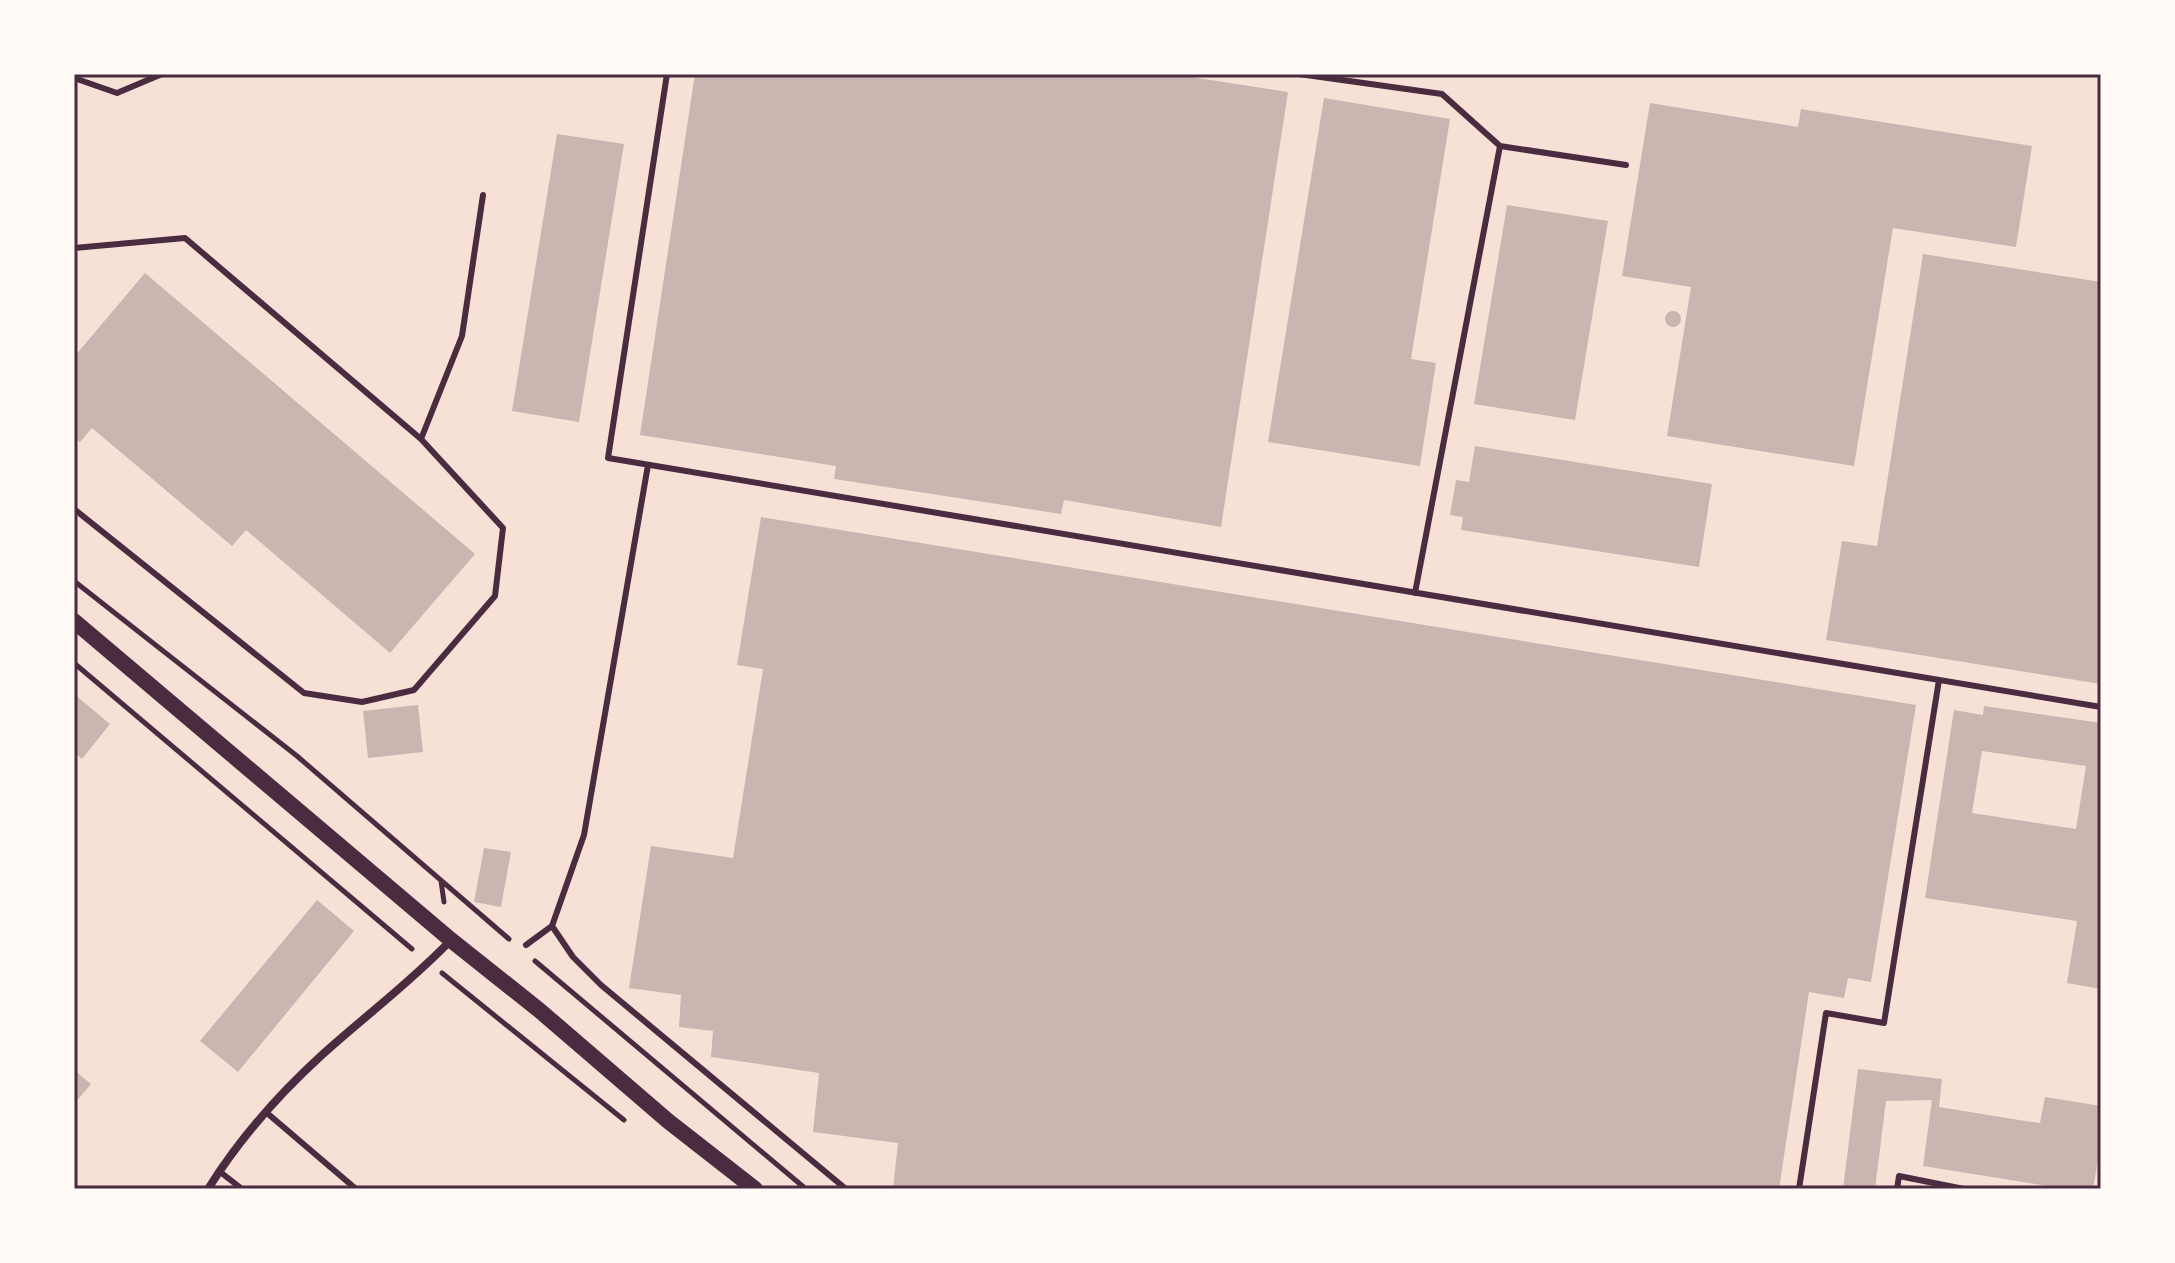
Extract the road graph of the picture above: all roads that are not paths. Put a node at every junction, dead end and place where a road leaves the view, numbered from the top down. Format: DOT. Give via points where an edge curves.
graph roads {
  1 [pos="162,74"];
  2 [pos="667,74"];
  3 [pos="1299,74"];
  4 [pos="74,78"];
  5 [pos="1500,146"];
  6 [pos="1626,165"];
  7 [pos="483,195"];
  8 [pos="74,248"];
  9 [pos="421,439"];
  10 [pos="648,465"];
  11 [pos="74,509"];
  12 [pos="1415,593"];
  13 [pos="74,621"];
  14 [pos="1939,680"];
  15 [pos="2101,707"];
  16 [pos="552,926"];
  17 [pos="451,940"];
  18 [pos="525,948"];
  19 [pos="267,1113"];
  20 [pos="219,1171"];
  21 [pos="208,1189"];
  22 [pos="242,1189"];
  23 [pos="356,1189"];
  24 [pos="755,1189"];
  25 [pos="846,1189"];
  26 [pos="1799,1189"];
  27 [pos="1897,1189"];
  28 [pos="1964,1189"];
  1 -- 4 [label="lane" via="117,93"];
  2 -- 10 [label="lane" via="608,458"];
  3 -- 5 [label="lane" via="1442,94"];
  5 -- 6 [label="lane"];
  5 -- 12 [label="lane"];
  7 -- 9 [label="lane" via="462,336"];
  8 -- 9 [label="lane" via="185,238"];
  9 -- 11 [label="lane" via="503,528 495,596 414,690 362,702 304,693"];
  10 -- 12 [label="lane"];
  10 -- 16 [label="lane" via="584,835"];
  12 -- 14 [label="lane"];
  13 -- 17 [label="main road"];
  14 -- 15 [label="lane"];
  14 -- 26 [label="lane" via="1884,1023 1826,1013"];
  16 -- 18 [label="lane"];
  16 -- 25 [label="lane" via="601,985"];
  17 -- 19 [label="street" via="321,1056"];
  17 -- 24 [label="main road"];
  19 -- 20 [label="street"];
  19 -- 23 [label="lane"];
  20 -- 21 [label="street"];
  20 -- 22 [label="lane"];
  27 -- 28 [label="lane" via="1899,1176"];
}
